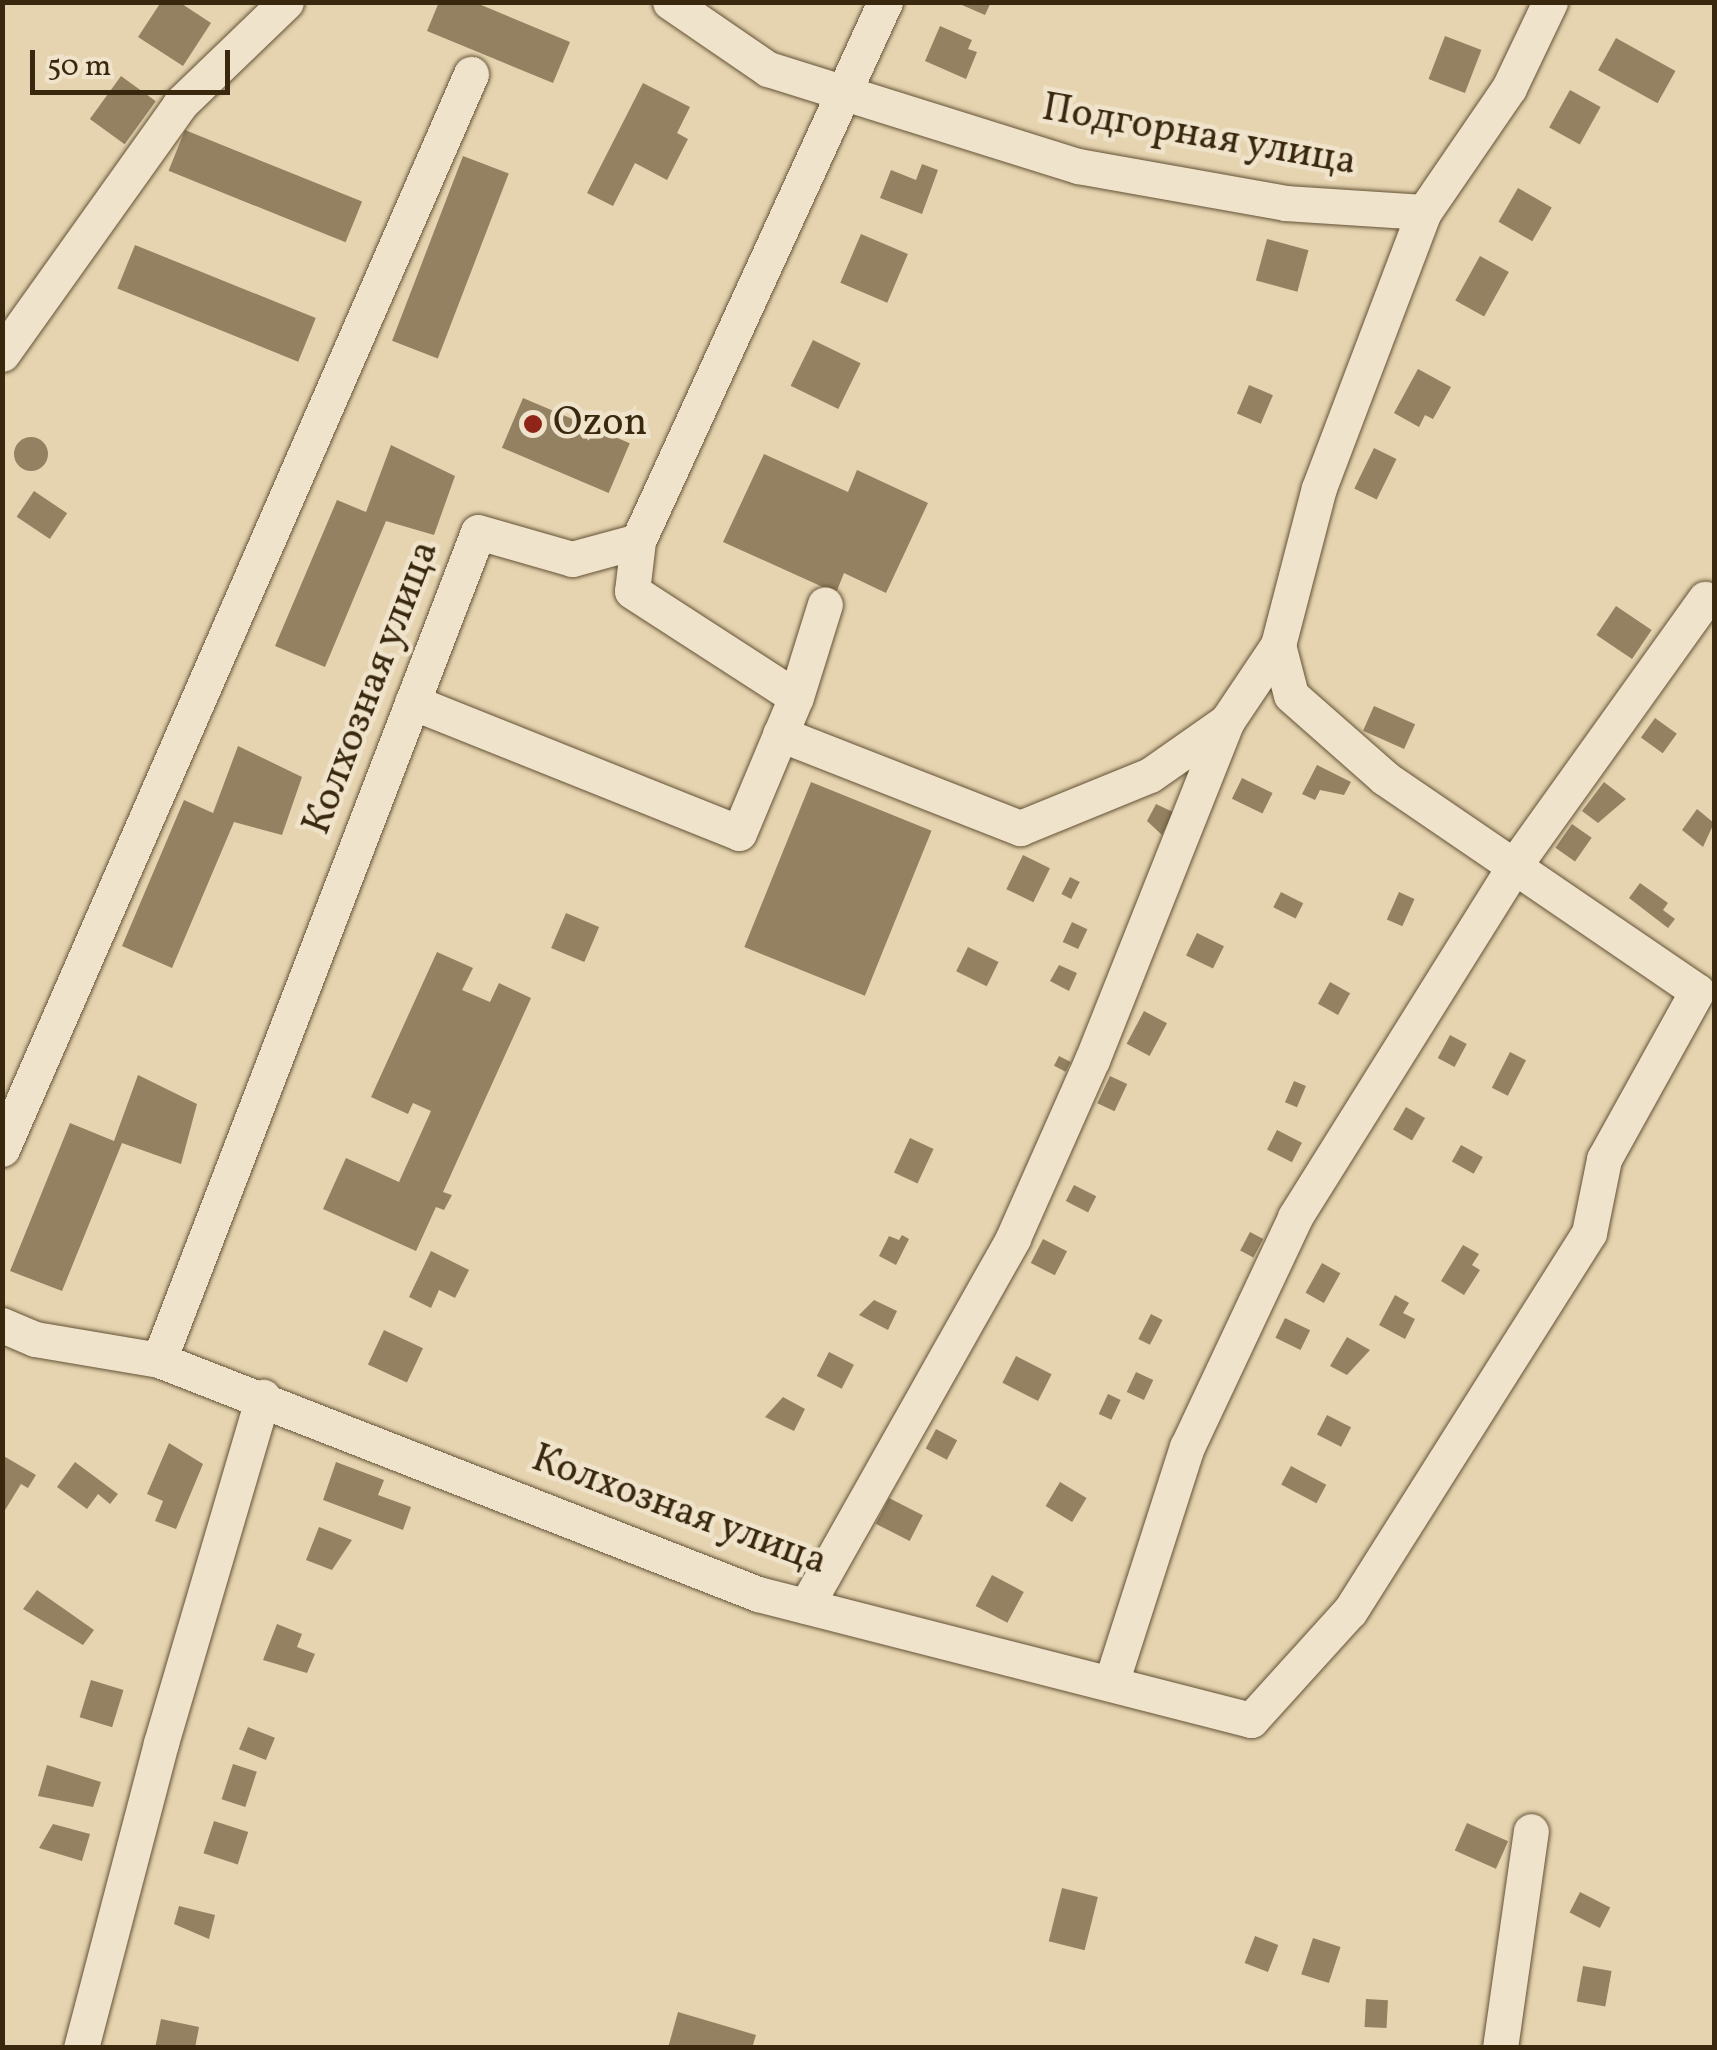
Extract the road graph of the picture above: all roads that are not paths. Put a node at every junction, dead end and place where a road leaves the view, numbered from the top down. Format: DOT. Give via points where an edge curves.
graph roads {
  1 [pos="286,2"];
  2 [pos="670,2"];
  3 [pos="885,2"];
  4 [pos="1550,2"];
  5 [pos="471,74"];
  6 [pos="842,96"];
  7 [pos="1424,212"];
  8 [pos="2,354"];
  9 [pos="638,541"];
  10 [pos="1705,599"];
  11 [pos="825,604"];
  12 [pos="1278,645"];
  13 [pos="796,696"];
  14 [pos="412,702"];
  15 [pos="1226,721"];
  16 [pos="780,734"];
  17 [pos="1516,863"];
  18 [pos="1706,981"];
  19 [pos="2,1149"];
  20 [pos="2,1326"];
  21 [pos="160,1360"];
  22 [pos="262,1397"];
  23 [pos="806,1606"];
  24 [pos="1112,1680"];
  25 [pos="1531,1831"];
  26 [pos="82,2048"];
  27 [pos="1500,2048"];
  1 -- 8 [label="street" via="180,104"];
  2 -- 6 [label="street, Подгорная улица" via="768,69"];
  3 -- 6 [label="street"];
  4 -- 7 [label="street" via="1509,88"];
  5 -- 19 [label="street"];
  6 -- 7 [label="street, Подгорная улица" via="1078,166 1285,203"];
  6 -- 9 [label="street"];
  7 -- 12 [label="street" via="1319,488"];
  9 -- 13 [label="street" via="632,591"];
  9 -- 14 [label="street, Колхозная улица" via="572,559 478,532"];
  10 -- 17 [label="street"];
  11 -- 13 [label="street"];
  12 -- 15 [label="street"];
  12 -- 17 [label="street" via="1291,695 1385,778"];
  13 -- 16 [label="street"];
  14 -- 16 [label="street" via="739,833"];
  14 -- 21 [label="street, Колхозная улица"];
  15 -- 16 [label="street" via="1150,775 1020,828"];
  15 -- 23 [label="street" via="1092,1060 1012,1238"];
  17 -- 18 [label="street"];
  17 -- 24 [label="street" via="1295,1217 1187,1447"];
  18 -- 24 [label="street, Колхозная улица" via="1604,1159 1590,1233 1350,1612 1251,1720"];
  20 -- 21 [label="street, Колхозная улица"];
  21 -- 22 [label="street, Колхозная улица"];
  22 -- 23 [label="street, Колхозная улица" via="758,1594"];
  22 -- 26 [label="street" via="161,1743"];
  23 -- 24 [label="street, Колхозная улица"];
  25 -- 27 [label="street"];
}
